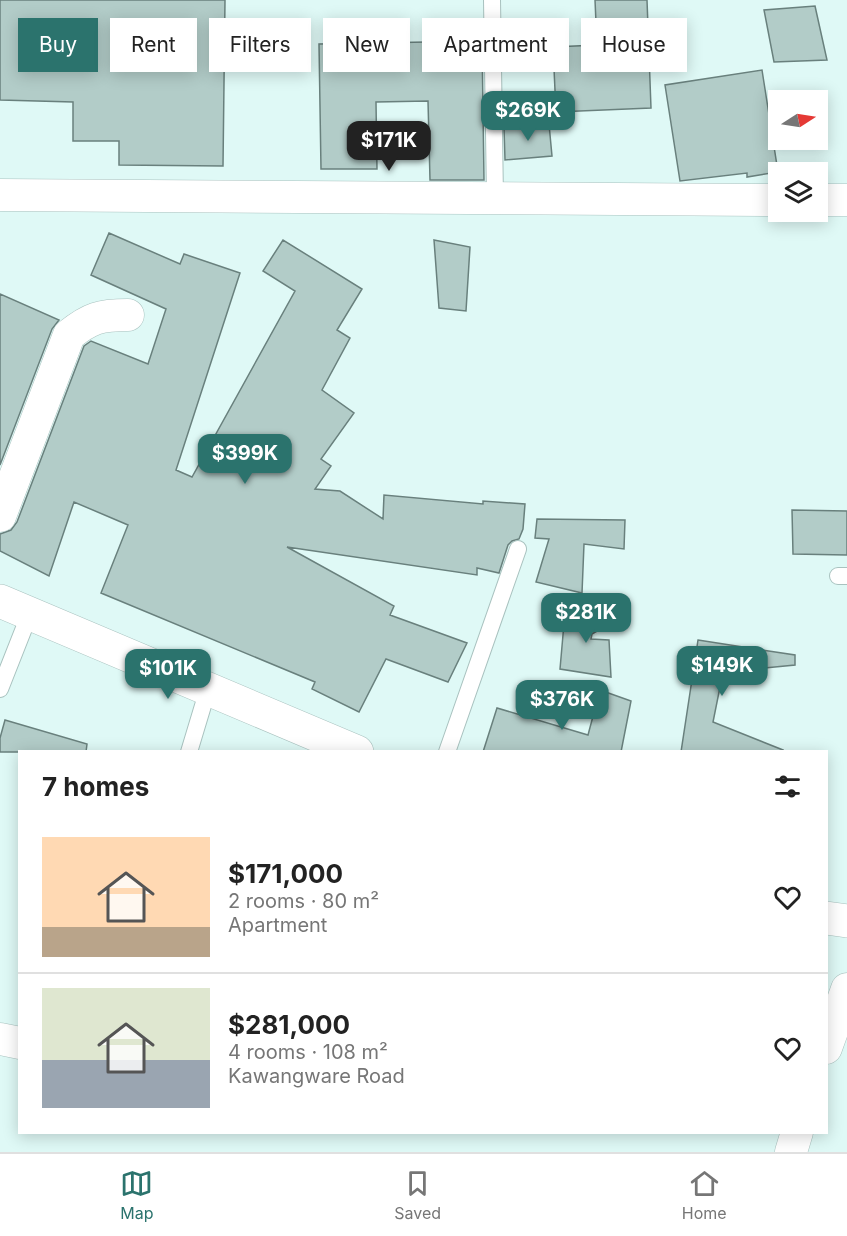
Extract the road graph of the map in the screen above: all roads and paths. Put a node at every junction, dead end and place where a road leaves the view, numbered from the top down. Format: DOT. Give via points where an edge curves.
graph roads {
  1 [pos="492,0"];
  2 [pos="0,195"];
  3 [pos="495,198"];
  4 [pos="768,200"];
  5 [pos="828,200"];
  6 [pos="847,200"];
  7 [pos="128,315"];
  8 [pos="0,516"];
  9 [pos="518,549"];
  10 [pos="0,601"];
  11 [pos="30,613"];
  12 [pos="0,689"];
  13 [pos="208,689"];
  14 [pos="190,750"];
  15 [pos="352,750"];
  16 [pos="448,750"];
  17 [pos="828,918"];
  18 [pos="847,921"];
  19 [pos="847,989"];
  20 [pos="0,1039"];
  21 [pos="828,1042"];
  22 [pos="18,1043"];
  23 [pos="796,1134"];
  24 [pos="791,1152"];
  1 -- 3 [label="lane"];
  2 -- 3 [label="street"];
  3 -- 4 [label="street"];
  5 -- 6 [label="street"];
  7 -- 8 [label="street" via="104,315 84,322 69,335"];
  9 -- 16 [label="lane"];
  10 -- 11 [label="street"];
  11 -- 12 [label="lane"];
  11 -- 13 [label="street"];
  13 -- 14 [label="lane"];
  13 -- 15 [label="street"];
  17 -- 18 [label="street"];
  19 -- 21 [label="street"];
  20 -- 22 [label="street"];
  23 -- 24 [label="street"];
}
